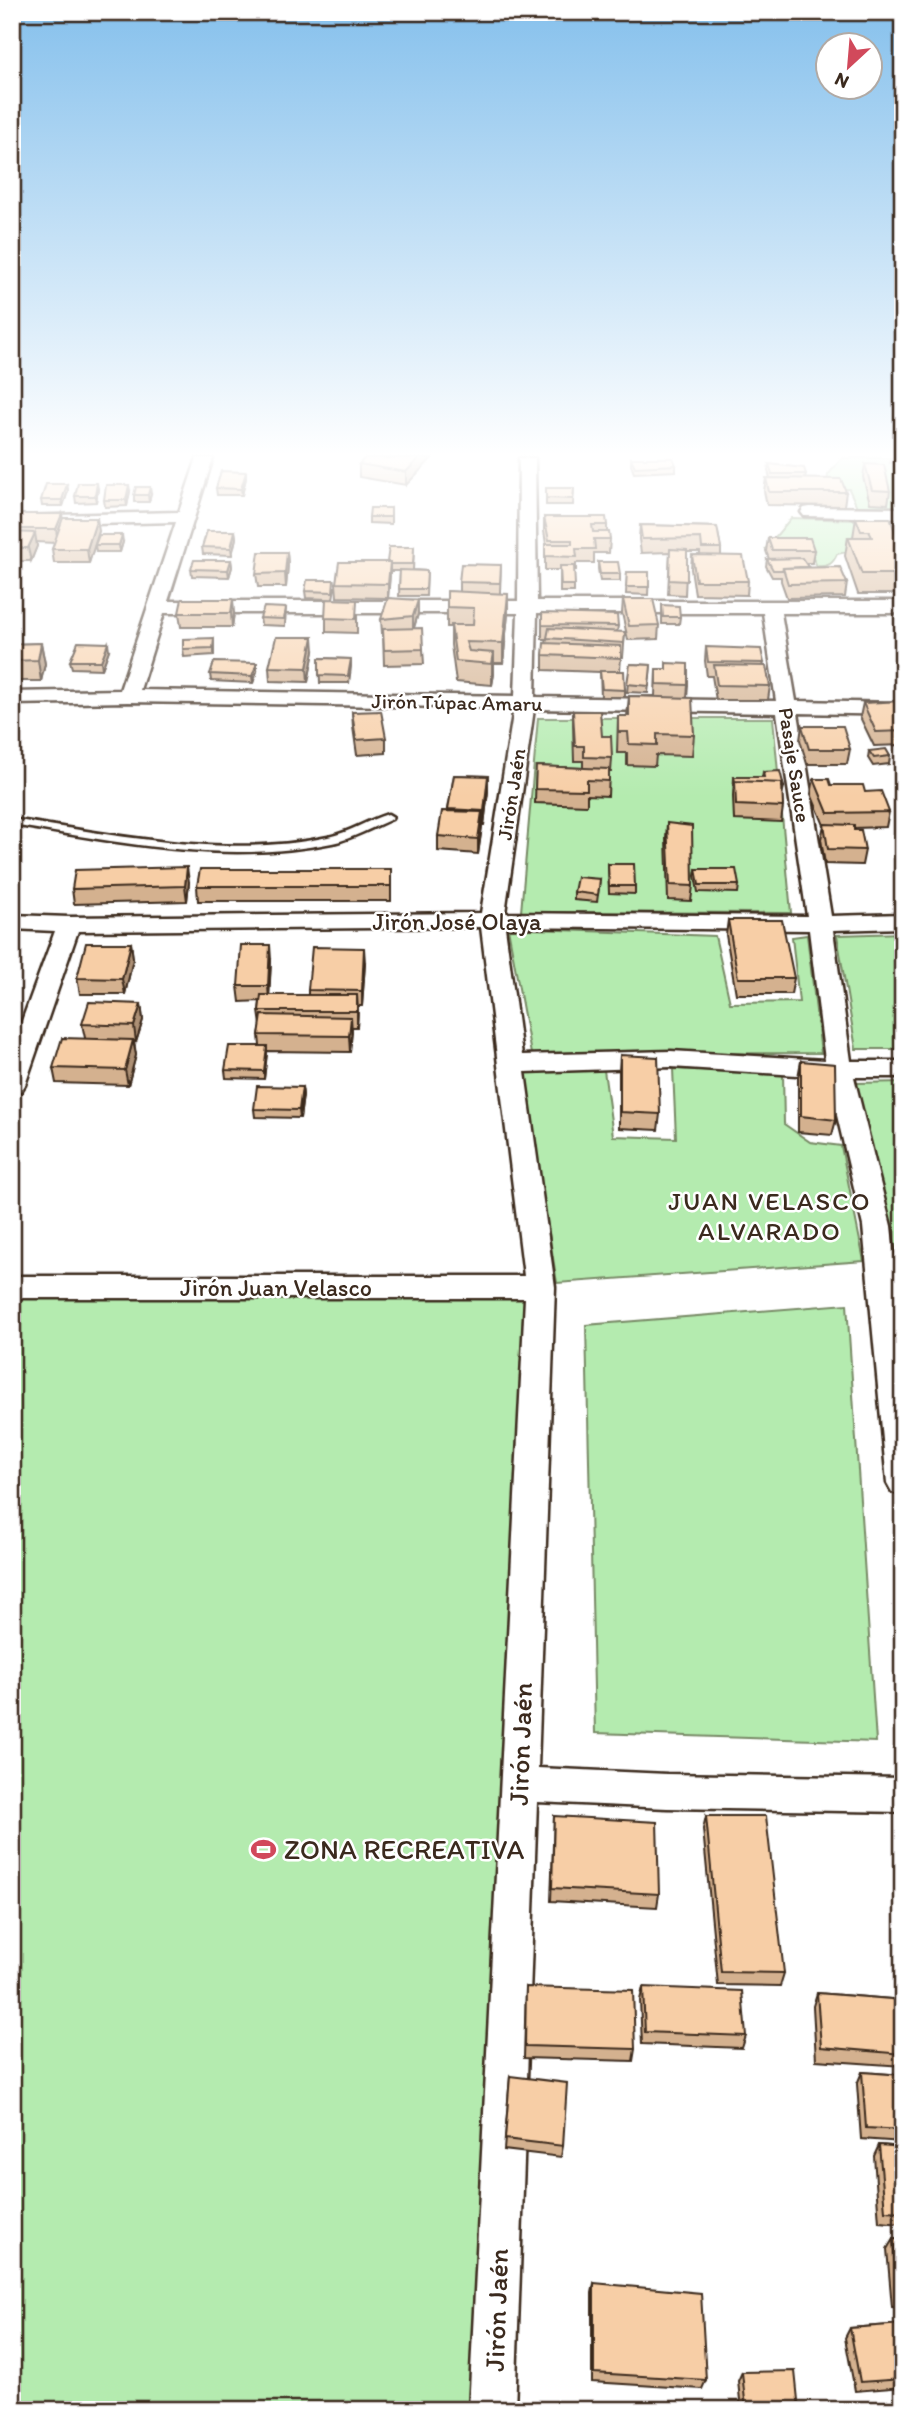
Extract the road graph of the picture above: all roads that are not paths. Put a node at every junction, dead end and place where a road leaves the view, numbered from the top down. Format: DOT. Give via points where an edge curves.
graph roads {
  1 [pos="170,571"];
  2 [pos="528,571"];
  3 [pos="528,606"];
  4 [pos="771,606"];
  5 [pos="158,607"];
  6 [pos="903,607"];
  7 [pos="128,696"];
  8 [pos="12,698"];
  9 [pos="525,703"];
  10 [pos="785,708"];
  11 [pos="903,709"];
  12 [pos="388,817"];
  13 [pos="12,822"];
  14 [pos="492,920"];
  15 [pos="903,921"];
  16 [pos="12,922"];
  17 [pos="820,923"];
  18 [pos="69,924"];
  19 [pos="511,1064"];
  20 [pos="839,1069"];
  21 [pos="903,1069"];
  22 [pos="12,1085"];
  23 [pos="12,1287"];
  24 [pos="540,1287"];
  25 [pos="903,1483"];
  26 [pos="519,1784"];
  27 [pos="903,1795"];
  28 [pos="492,2410"];
  1 -- 5 [label="street"];
  2 -- 3 [label="street, Jirón Jaén"];
  3 -- 4 [label="street"];
  3 -- 5 [label="street"];
  3 -- 9 [label="street, Jirón Jaén"];
  4 -- 6 [label="street"];
  4 -- 10 [label="street, Pasaje Sauce"];
  5 -- 7 [label="street"];
  7 -- 8 [label="street, Jirón Túpac Amaru"];
  7 -- 9 [label="street, Jirón Túpac Amaru"];
  9 -- 10 [label="street, Jirón Túpac Amaru"];
  9 -- 14 [label="street, Jirón Jaén"];
  10 -- 11 [label="street, Jirón Túpac Amaru"];
  10 -- 17 [label="street, Pasaje Sauce"];
  12 -- 13 [label="lane" via="332,840 256,850 141,843"];
  14 -- 17 [label="street, Jirón José Olaya"];
  14 -- 18 [label="street, Jirón José Olaya"];
  14 -- 19 [label="street, Jirón Jaén"];
  15 -- 17 [label="street, Jirón José Olaya"];
  16 -- 18 [label="street, Jirón José Olaya"];
  17 -- 20 [label="street, Pasaje Sauce"];
  18 -- 22 [label="street"];
  19 -- 20 [label="street" via="671,1059"];
  19 -- 24 [label="street, Jirón Jaén"];
  20 -- 21 [label="street"];
  20 -- 25 [label="street, Pasaje Sauce" via="877,1226"];
  23 -- 24 [label="street, Jirón Juan Velasco"];
  24 -- 26 [label="street, Jirón Jaén"];
  26 -- 27 [label="street"];
  26 -- 28 [label="street, Jirón Jaén"];
}
